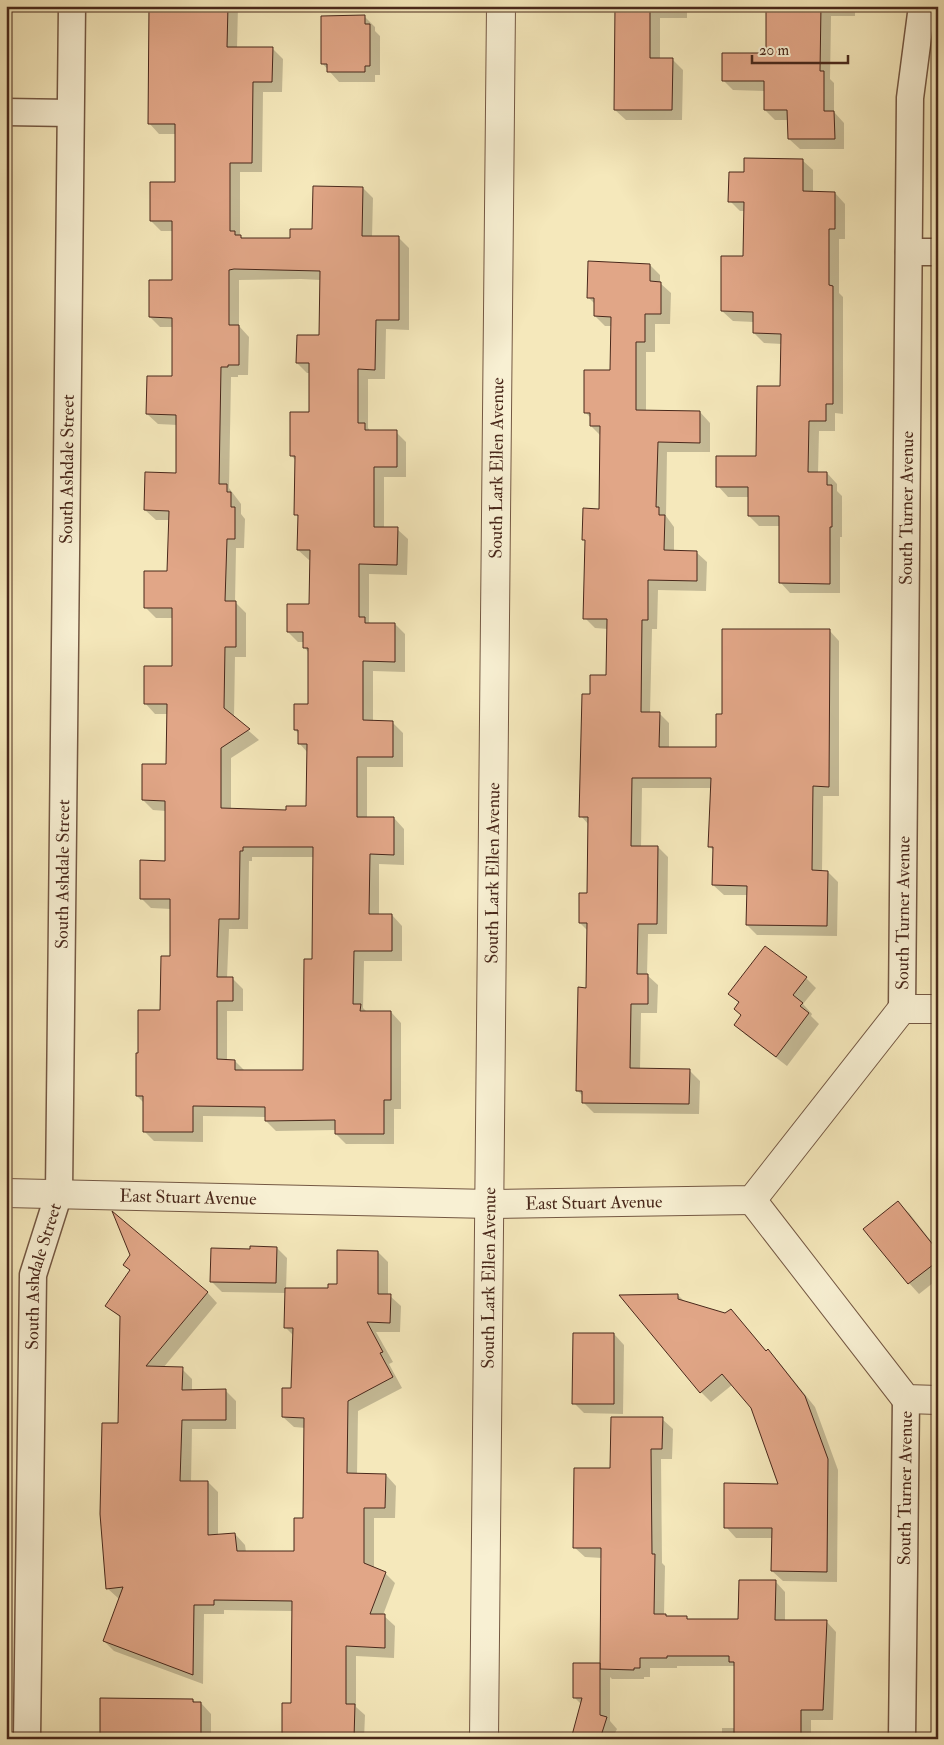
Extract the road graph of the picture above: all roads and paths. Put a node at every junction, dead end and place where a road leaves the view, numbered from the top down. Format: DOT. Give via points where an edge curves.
graph roads {
  1 [pos="72,6"];
  2 [pos="501,6"];
  3 [pos="922,6"];
  4 [pos="6,112"];
  5 [pos="70,112"];
  6 [pos="909,252"];
  7 [pos="938,252"];
  8 [pos="938,1009"];
  9 [pos="902,1010"];
  10 [pos="6,1193"];
  11 [pos="59,1194"];
  12 [pos="752,1200"];
  13 [pos="490,1204"];
  14 [pos="906,1399"];
  15 [pos="938,1400"];
  16 [pos="28,1739"];
  17 [pos="484,1739"];
  18 [pos="902,1739"];
  1 -- 5 [label="street, South Ashdale Street"];
  2 -- 13 [label="street, South Lark Ellen Avenue"];
  3 -- 6 [label="street, South Turner Avenue" via="910,98"];
  4 -- 5 [label="street"];
  5 -- 11 [label="street, South Ashdale Street"];
  6 -- 7 [label="street"];
  6 -- 9 [label="street, South Turner Avenue"];
  8 -- 9 [label="street"];
  9 -- 12 [label="street"];
  10 -- 11 [label="street, East Stuart Avenue"];
  11 -- 13 [label="street, East Stuart Avenue"];
  11 -- 16 [label="street, South Ashdale Street" via="33,1275"];
  12 -- 13 [label="street, East Stuart Avenue"];
  12 -- 14 [label="street, South Turner Avenue"];
  13 -- 17 [label="street, South Lark Ellen Avenue"];
  14 -- 15 [label="street"];
  14 -- 18 [label="street, South Turner Avenue"];
}
